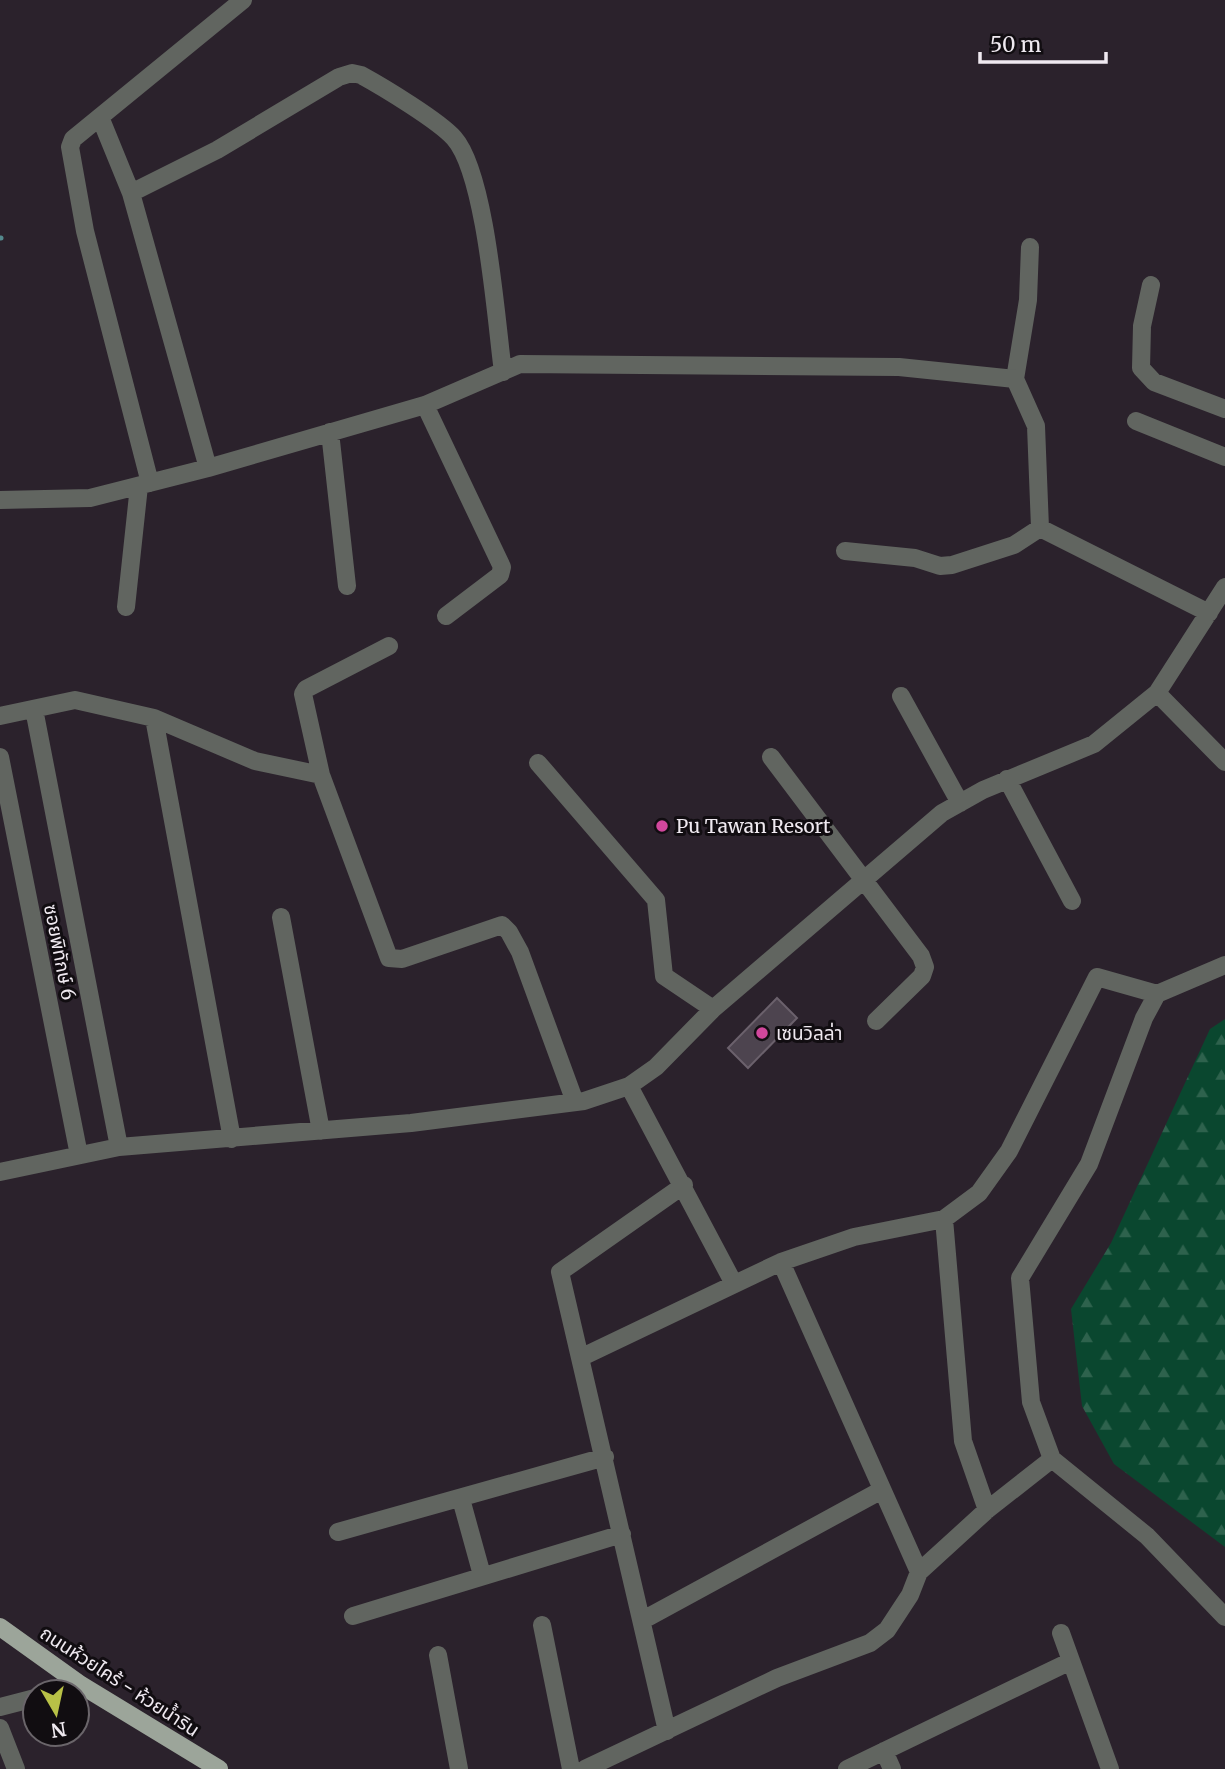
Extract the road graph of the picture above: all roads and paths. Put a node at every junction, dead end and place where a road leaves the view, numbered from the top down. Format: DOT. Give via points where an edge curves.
graph roads {
  1 [pos="243,0"];
  2 [pos="100,117"];
  3 [pos="131,193"];
  4 [pos="1030,247"];
  5 [pos="1152,285"];
  6 [pos="503,372"];
  7 [pos="1015,379"];
  8 [pos="425,405"];
  9 [pos="1225,409"];
  10 [pos="1136,421"];
  11 [pos="330,432"];
  12 [pos="1225,457"];
  13 [pos="208,468"];
  14 [pos="145,484"];
  15 [pos="0,500"];
  16 [pos="1040,528"];
  17 [pos="845,551"];
  18 [pos="347,586"];
  19 [pos="1225,587"];
  20 [pos="126,607"];
  21 [pos="1209,613"];
  22 [pos="446,616"];
  23 [pos="389,646"];
  24 [pos="1157,693"];
  25 [pos="901,696"];
  26 [pos="34,709"];
  27 [pos="0,716"];
  28 [pos="154,718"];
  29 [pos="0,757"];
  30 [pos="771,757"];
  31 [pos="1225,762"];
  32 [pos="538,763"];
  33 [pos="321,775"];
  34 [pos="1007,779"];
  35 [pos="960,803"];
  36 [pos="865,878"];
  37 [pos="1072,901"];
  38 [pos="281,917"];
  39 [pos="1225,965"];
  40 [pos="1157,994"];
  41 [pos="713,1009"];
  42 [pos="876,1021"];
  43 [pos="629,1086"];
  44 [pos="575,1102"];
  45 [pos="321,1131"];
  46 [pos="232,1139"];
  47 [pos="119,1147"];
  48 [pos="79,1155"];
  49 [pos="0,1172"];
  50 [pos="684,1185"];
  51 [pos="944,1219"];
  52 [pos="781,1262"];
  53 [pos="733,1282"];
  54 [pos="582,1357"];
  55 [pos="605,1457"];
  56 [pos="1052,1459"];
  57 [pos="880,1491"];
  58 [pos="461,1499"];
  59 [pos="987,1510"];
  60 [pos="338,1532"];
  61 [pos="622,1534"];
  62 [pos="919,1572"];
  63 [pos="482,1575"];
  64 [pos="353,1616"];
  65 [pos="1225,1617"];
  66 [pos="643,1620"];
  67 [pos="542,1625"];
  68 [pos="0,1627"];
  69 [pos="1061,1633"];
  70 [pos="438,1655"];
  71 [pos="1071,1661"];
  72 [pos="71,1678"];
  73 [pos="91,1691"];
  74 [pos="21,1702"];
  75 [pos="0,1707"];
  76 [pos="0,1728"];
  77 [pos="667,1731"];
  78 [pos="884,1751"];
  79 [pos="16,1769"];
  80 [pos="219,1769"];
  81 [pos="459,1769"];
  82 [pos="571,1769"];
  83 [pos="585,1769"];
  84 [pos="847,1769"];
  85 [pos="892,1769"];
  86 [pos="1110,1769"];
  1 -- 2 [label="street"];
  2 -- 3 [label="street"];
  2 -- 14 [label="street" via="73,139 71,159"];
  3 -- 6 [label="street" via="217,150 339,77 361,75 454,137 464,153 488,246"];
  3 -- 13 [label="street"];
  4 -- 7 [label="street" via="1028,300"];
  5 -- 9 [label="street" via="1142,326 1141,368 1154,382"];
  6 -- 7 [label="street" via="520,365 899,367"];
  6 -- 8 [label="street"];
  7 -- 16 [label="street" via="1036,426"];
  8 -- 11 [label="street"];
  8 -- 22 [label="street" via="502,567 500,575"];
  10 -- 12 [label="street"];
  11 -- 13 [label="street"];
  11 -- 18 [label="street"];
  13 -- 14 [label="street"];
  14 -- 15 [label="street" via="90,498"];
  14 -- 20 [label="street"];
  16 -- 17 [label="street" via="1014,545 952,565"];
  16 -- 21 [label="street"];
  19 -- 21 [label="street"];
  21 -- 24 [label="street"];
  23 -- 33 [label="street" via="303,694"];
  24 -- 31 [label="street"];
  24 -- 34 [label="street" via="1094,744"];
  25 -- 35 [label="street"];
  26 -- 27 [label="street"];
  26 -- 28 [label="street" via="75,700"];
  26 -- 47 [label="street"];
  28 -- 33 [label="street" via="255,761"];
  28 -- 46 [label="street"];
  29 -- 48 [label="street, ซอยพิทักษ์ 6"];
  30 -- 36 [label="street"];
  32 -- 41 [label="street" via="656,900 664,976"];
  33 -- 44 [label="street" via="389,958 402,959 502,925 520,952"];
  34 -- 35 [label="street"];
  34 -- 37 [label="street"];
  35 -- 36 [label="street"];
  36 -- 41 [label="street"];
  36 -- 42 [label="street" via="925,967 922,976"];
  38 -- 45 [label="street"];
  39 -- 40 [label="street"];
  40 -- 51 [label="street" via="1097,977 1009,1151 979,1193"];
  40 -- 56 [label="street" via="1089,1164 1020,1278 1031,1402"];
  41 -- 43 [label="street" via="656,1067"];
  43 -- 44 [label="street"];
  43 -- 50 [label="street"];
  44 -- 45 [label="street"];
  45 -- 46 [label="street"];
  46 -- 47 [label="street"];
  47 -- 48 [label="street"];
  48 -- 49 [label="street"];
  50 -- 53 [label="street"];
  50 -- 54 [label="street" via="560,1272"];
  51 -- 52 [label="street" via="854,1237"];
  51 -- 59 [label="street" via="963,1441"];
  52 -- 53 [label="street"];
  52 -- 57 [label="street"];
  53 -- 54 [label="street"];
  54 -- 55 [label="street"];
  55 -- 58 [label="street"];
  55 -- 61 [label="street"];
  56 -- 59 [label="street"];
  56 -- 65 [label="street" via="1147,1536"];
  57 -- 62 [label="street"];
  57 -- 66 [label="street"];
  58 -- 60 [label="street"];
  58 -- 63 [label="street"];
  59 -- 62 [label="street"];
  61 -- 63 [label="street"];
  61 -- 66 [label="street"];
  62 -- 77 [label="street" via="887,1630 870,1643 777,1678"];
  63 -- 64 [label="street"];
  66 -- 77 [label="street"];
  67 -- 82 [label="street"];
  68 -- 72 [label="main road, ถนนห้วยไคร้ - ห้วยน้ำริน"];
  69 -- 71 [label="street"];
  70 -- 81 [label="street"];
  71 -- 78 [label="street"];
  71 -- 86 [label="street"];
  73 -- 80 [label="main road, ถนนห้วยไคร้ - ห้วยน้ำริน"];
  74 -- 75 [label="street"];
  76 -- 79 [label="street"];
  77 -- 83 [label="street"];
  78 -- 84 [label="street"];
  78 -- 85 [label="street"];
}
